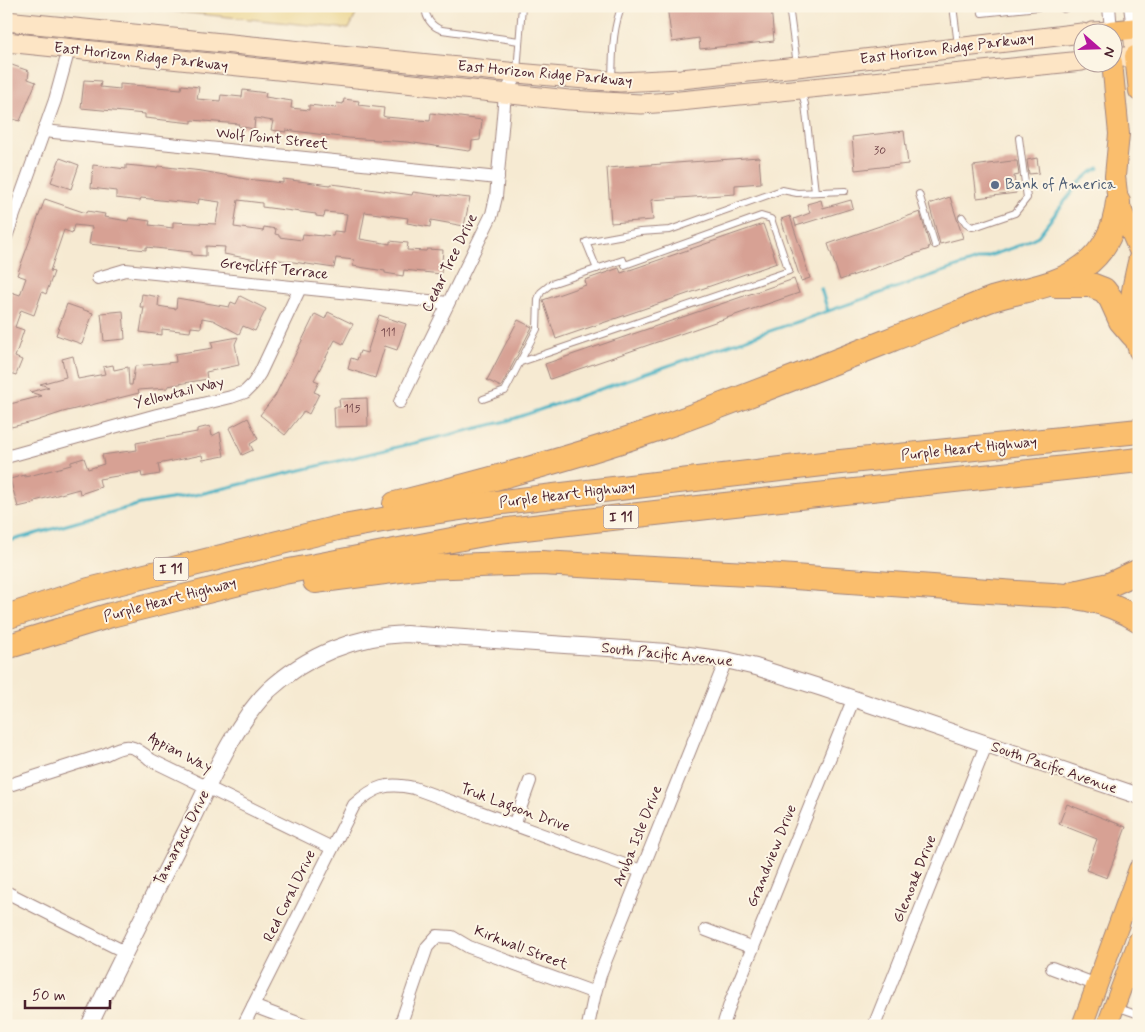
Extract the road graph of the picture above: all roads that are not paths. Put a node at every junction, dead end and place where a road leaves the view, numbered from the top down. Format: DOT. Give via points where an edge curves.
graph roads {
  1 [pos="426,6"];
  2 [pos="522,6"];
  3 [pos="622,6"];
  4 [pos="789,6"];
  5 [pos="953,6"];
  6 [pos="981,6"];
  7 [pos="1048,6"];
  8 [pos="1059,6"];
  9 [pos="1070,6"];
  10 [pos="1109,6"];
  11 [pos="1130,6"];
  12 [pos="6,21"];
  13 [pos="1106,22"];
  14 [pos="1136,28"];
  15 [pos="1122,30"];
  16 [pos="1072,34"];
  17 [pos="519,41"];
  18 [pos="6,42"];
  19 [pos="958,47"];
  20 [pos="69,49"];
  21 [pos="1137,56"];
  22 [pos="1122,57"];
  23 [pos="1072,62"];
  24 [pos="797,67"];
  25 [pos="1113,72"];
  26 [pos="517,73"];
  27 [pos="612,81"];
  28 [pos="801,88"];
  29 [pos="1139,91"];
  30 [pos="506,94"];
  31 [pos="44,131"];
  32 [pos="1019,138"];
  33 [pos="498,178"];
  34 [pos="845,191"];
  35 [pos="815,192"];
  36 [pos="919,194"];
  37 [pos="1118,202"];
  38 [pos="962,217"];
  39 [pos="6,237"];
  40 [pos="935,245"];
  41 [pos="1139,250"];
  42 [pos="1139,258"];
  43 [pos="597,269"];
  44 [pos="98,278"];
  45 [pos="1050,285"];
  46 [pos="300,288"];
  47 [pos="448,303"];
  48 [pos="1136,343"];
  49 [pos="521,362"];
  50 [pos="483,399"];
  51 [pos="400,402"];
  52 [pos="1139,431"];
  53 [pos="6,457"];
  54 [pos="1139,460"];
  55 [pos="338,528"];
  56 [pos="1139,571"];
  57 [pos="1067,595"];
  58 [pos="111,615"];
  59 [pos="6,617"];
  60 [pos="1139,620"];
  61 [pos="6,647"];
  62 [pos="726,660"];
  63 [pos="300,666"];
  64 [pos="853,700"];
  65 [pos="986,745"];
  66 [pos="530,782"];
  67 [pos="6,786"];
  68 [pos="208,787"];
  69 [pos="375,788"];
  70 [pos="1139,796"];
  71 [pos="514,825"];
  72 [pos="332,848"];
  73 [pos="1139,869"];
  74 [pos="641,871"];
  75 [pos="6,892"];
  76 [pos="706,930"];
  77 [pos="1138,946"];
  78 [pos="753,948"];
  79 [pos="125,952"];
  80 [pos="1052,968"];
  81 [pos="1097,985"];
  82 [pos="595,992"];
  83 [pos="253,1006"];
  84 [pos="1114,1006"];
  85 [pos="1139,1015"];
  86 [pos="89,1026"];
  87 [pos="243,1026"];
  88 [pos="306,1026"];
  89 [pos="400,1026"];
  90 [pos="588,1026"];
  91 [pos="723,1026"];
  92 [pos="874,1026"];
  93 [pos="1082,1026"];
  94 [pos="1107,1026"];
  1 -- 17 [label="lane" via="425,11 435,28"];
  2 -- 17 [label="lane"];
  3 -- 27 [label="lane" via="614,30"];
  4 -- 24 [label="lane"];
  5 -- 19 [label="lane"];
  6 -- 7 [label="lane" via="982,13"];
  8 -- 9 [label="lane" via="1064,9"];
  10 -- 13 [label="street"];
  11 -- 14 [label="street"];
  12 -- 26 [label="main road, East Horizon Ridge Parkway"];
  14 -- 15 [label="main road"];
  14 -- 21 [label="main road"];
  16 -- 19 [label="main road, East Horizon Ridge Parkway"];
  17 -- 26 [label="lane"];
  18 -- 20 [label="main road, East Horizon Ridge Parkway"];
  19 -- 24 [label="main road, East Horizon Ridge Parkway"];
  20 -- 30 [label="main road, East Horizon Ridge Parkway"];
  20 -- 31 [label="street"];
  21 -- 22 [label="main road"];
  21 -- 29 [label="main road"];
  23 -- 28 [label="main road, East Horizon Ridge Parkway"];
  24 -- 27 [label="main road, East Horizon Ridge Parkway" via="652,81"];
  24 -- 28 [label="main road"];
  25 -- 37 [label="main road" via="1118,128"];
  26 -- 27 [label="main road, East Horizon Ridge Parkway"];
  26 -- 30 [label="street, Cedar Tree Drive"];
  28 -- 30 [label="main road, East Horizon Ridge Parkway" via="640,104"];
  28 -- 35 [label="lane"];
  30 -- 33 [label="street, Cedar Tree Drive"];
  31 -- 33 [label="street, Wolf Point Street"];
  31 -- 39 [label="street"];
  32 -- 38 [label="lane" via="1027,198 1016,213 980,225 972,226"];
  33 -- 47 [label="street, Cedar Tree Drive" via="492,214"];
  34 -- 35 [label="lane"];
  35 -- 43 [label="lane" via="782,190 670,230 586,242"];
  36 -- 40 [label="lane"];
  37 -- 41 [label="main road"];
  37 -- 45 [label="highway" via="1113,228 1098,254 1075,273"];
  42 -- 48 [label="main road" via="1129,305"];
  43 -- 49 [label="lane" via="551,284 541,292 538,329"];
  43 -- 49 [label="lane" via="623,260 625,265 761,216 771,219 789,272"];
  44 -- 46 [label="street, Greycliff Terrace" via="125,270"];
  45 -- 48 [label="highway" via="1098,287 1108,294"];
  45 -- 55 [label="highway" via="992,299 797,377 658,428 472,485 374,510"];
  46 -- 47 [label="street, Greycliff Terrace"];
  46 -- 53 [label="street, Yellowtail Way" via="260,373 245,392"];
  47 -- 51 [label="street, Cedar Tree Drive"];
  49 -- 50 [label="lane" via="505,391"];
  52 -- 55 [label="highway, Purple Heart Highway / I 11" via="502,502"];
  54 -- 58 [label="highway, Purple Heart Highway / I 11" via="499,531 284,572"];
  55 -- 59 [label="highway, Purple Heart Highway / I 11" via="89,590"];
  56 -- 57 [label="highway" via="1109,586"];
  57 -- 58 [label="highway" via="541,563 423,567 371,573"];
  57 -- 60 [label="highway" via="1108,604"];
  58 -- 61 [label="highway, Purple Heart Highway / I 11"];
  62 -- 63 [label="street, South Pacific Avenue" via="667,652 406,634 343,645"];
  62 -- 64 [label="street, South Pacific Avenue"];
  62 -- 74 [label="street, Aruba Isle Drive"];
  63 -- 68 [label="street, Tamarack Drive" via="269,690 256,705"];
  64 -- 65 [label="street, South Pacific Avenue"];
  64 -- 78 [label="street, Grandview Drive"];
  65 -- 70 [label="street, South Pacific Avenue"];
  65 -- 92 [label="street, Glenoak Drive"];
  66 -- 71 [label="street"];
  67 -- 68 [label="street, Appian Way" via="119,747 131,746 151,760"];
  68 -- 72 [label="street, Appian Way"];
  68 -- 79 [label="street, Tamarack Drive"];
  69 -- 71 [label="street, Truk Lagoon Drive" via="398,785 414,788"];
  69 -- 72 [label="street, Red Coral Drive" via="354,805"];
  71 -- 74 [label="street, Truk Lagoon Drive"];
  72 -- 83 [label="street, Red Coral Drive"];
  73 -- 81 [label="main road"];
  74 -- 82 [label="street, Aruba Isle Drive"];
  75 -- 79 [label="street"];
  76 -- 78 [label="street"];
  77 -- 84 [label="main road"];
  78 -- 91 [label="street, Grandview Drive"];
  79 -- 86 [label="street, Tamarack Drive"];
  80 -- 81 [label="street"];
  81 -- 93 [label="main road"];
  82 -- 89 [label="street, Kirkwall Street" via="452,938 437,936 427,947"];
  82 -- 90 [label="street, Aruba Isle Drive"];
  83 -- 87 [label="street, Red Coral Drive"];
  83 -- 88 [label="street"];
  84 -- 85 [label="lane"];
  84 -- 94 [label="main road"];
}
